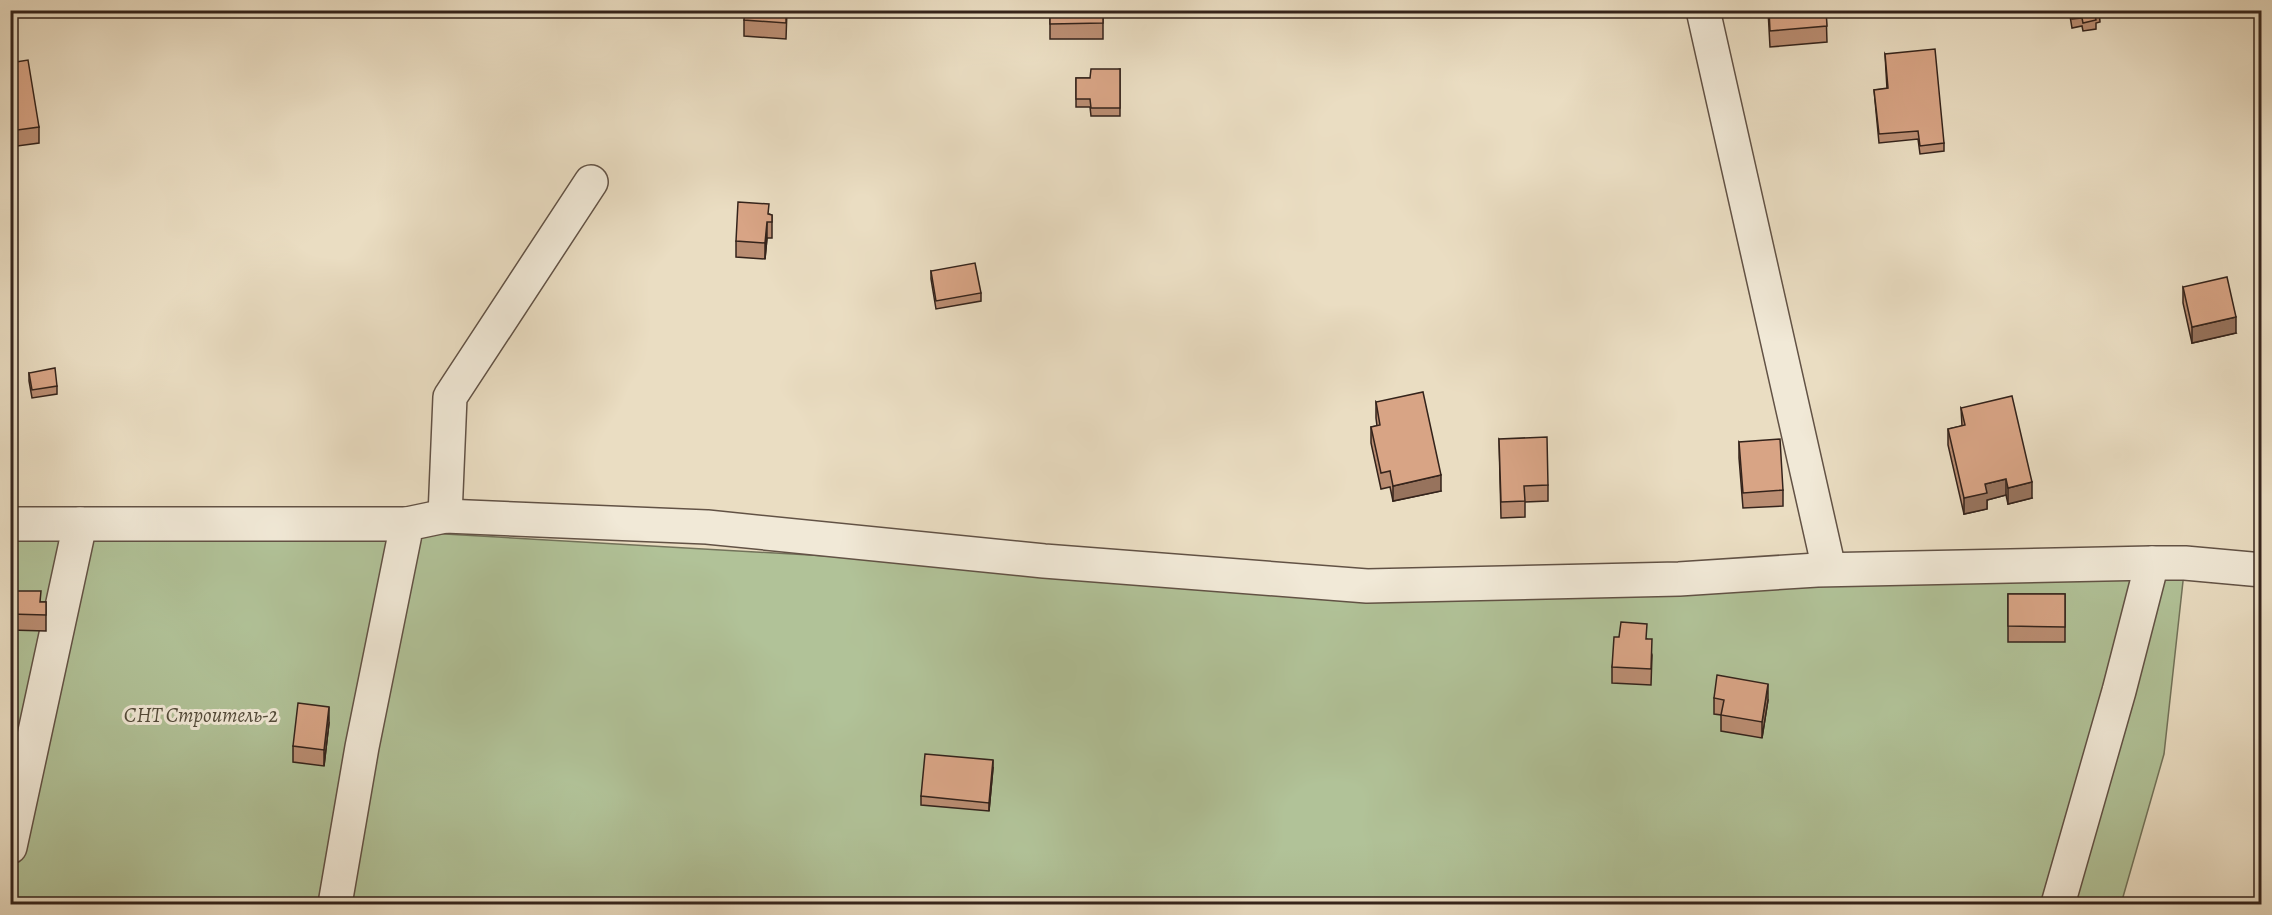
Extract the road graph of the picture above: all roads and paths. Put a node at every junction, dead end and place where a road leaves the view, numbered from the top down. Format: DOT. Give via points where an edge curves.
graph roads {
  1 [pos="1703,10"];
  2 [pos="591,182"];
  3 [pos="445,516"];
  4 [pos="10,524"];
  5 [pos="80,524"];
  6 [pos="407,524"];
  7 [pos="2152,562"];
  8 [pos="1829,569"];
  9 [pos="2262,570"];
  10 [pos="10,847"];
  11 [pos="335,904"];
  12 [pos="2058,904"];
  1 -- 8 [label="street"];
  2 -- 3 [label="street" via="450,397"];
  3 -- 6 [label="street"];
  3 -- 8 [label="street" via="707,527 1044,561 1367,586 1679,579"];
  4 -- 5 [label="street"];
  5 -- 6 [label="street"];
  5 -- 10 [label="street"];
  6 -- 11 [label="street"];
  7 -- 8 [label="street"];
  7 -- 9 [label="street"];
  7 -- 12 [label="street"];
}
